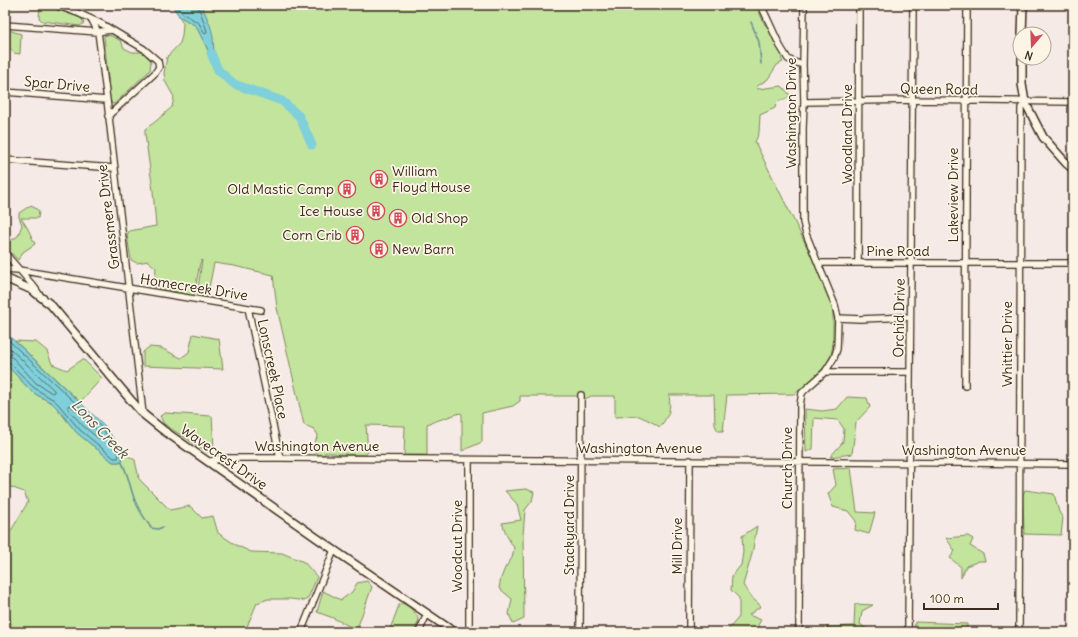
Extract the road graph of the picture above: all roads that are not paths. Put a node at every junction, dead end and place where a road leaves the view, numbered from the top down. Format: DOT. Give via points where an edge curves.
graph roads {
  1 [pos="55,5"];
  2 [pos="761,5"];
  3 [pos="804,5"];
  4 [pos="859,5"];
  5 [pos="913,5"];
  6 [pos="967,5"];
  7 [pos="1022,5"];
  8 [pos="92,20"];
  9 [pos="5,24"];
  10 [pos="1022,26"];
  11 [pos="112,30"];
  12 [pos="98,32"];
  13 [pos="803,65"];
  14 [pos="1022,66"];
  15 [pos="5,92"];
  16 [pos="107,100"];
  17 [pos="859,100"];
  18 [pos="913,100"];
  19 [pos="966,101"];
  20 [pos="804,102"];
  21 [pos="1025,102"];
  22 [pos="1073,102"];
  23 [pos="108,116"];
  24 [pos="5,160"];
  25 [pos="114,168"];
  26 [pos="1073,169"];
  27 [pos="5,254"];
  28 [pos="911,262"];
  29 [pos="818,263"];
  30 [pos="858,263"];
  31 [pos="965,263"];
  32 [pos="1073,263"];
  33 [pos="1021,264"];
  34 [pos="5,269"];
  35 [pos="19,270"];
  36 [pos="5,278"];
  37 [pos="129,289"];
  38 [pos="40,296"];
  39 [pos="248,308"];
  40 [pos="261,310"];
  41 [pos="910,317"];
  42 [pos="838,318"];
  43 [pos="825,372"];
  44 [pos="910,372"];
  45 [pos="964,386"];
  46 [pos="581,395"];
  47 [pos="143,414"];
  48 [pos="280,458"];
  49 [pos="469,460"];
  50 [pos="581,460"];
  51 [pos="690,460"];
  52 [pos="208,462"];
  53 [pos="799,462"];
  54 [pos="910,462"];
  55 [pos="1020,463"];
  56 [pos="1073,464"];
  57 [pos="334,550"];
  58 [pos="427,614"];
  59 [pos="301,632"];
  60 [pos="420,632"];
  61 [pos="454,632"];
  62 [pos="469,632"];
  63 [pos="580,632"];
  64 [pos="689,632"];
  65 [pos="799,632"];
  66 [pos="908,632"];
  67 [pos="1019,632"];
  1 -- 8 [label="street"];
  2 -- 13 [label="street" via="788,59"];
  3 -- 13 [label="street, Washington Drive"];
  4 -- 17 [label="street, Woodland Drive"];
  5 -- 18 [label="street, Orchid Drive"];
  6 -- 19 [label="street, Lakeview Drive"];
  7 -- 10 [label="street"];
  8 -- 11 [label="street"];
  8 -- 12 [label="street, Grassmere Drive"];
  9 -- 12 [label="street"];
  11 -- 12 [label="street"];
  11 -- 23 [label="street" via="144,49 158,61 159,65 158,70"];
  12 -- 16 [label="street, Grassmere Drive"];
  13 -- 20 [label="street, Washington Drive"];
  14 -- 21 [label="street, Whittier Drive"];
  15 -- 16 [label="street, Spar Drive"];
  16 -- 23 [label="street, Grassmere Drive"];
  17 -- 18 [label="street, Queen Road"];
  17 -- 20 [label="street, Queen Road"];
  17 -- 30 [label="street, Woodland Drive"];
  18 -- 19 [label="street, Queen Road"];
  18 -- 28 [label="street, Orchid Drive"];
  19 -- 21 [label="street, Queen Road"];
  19 -- 31 [label="street, Lakeview Drive"];
  20 -- 29 [label="street, Washington Drive" via="803,222"];
  21 -- 22 [label="street, Queen Road"];
  21 -- 26 [label="street" via="1043,137"];
  21 -- 33 [label="street, Whittier Drive" via="1021,108"];
  23 -- 25 [label="street, Grassmere Drive"];
  24 -- 25 [label="street"];
  25 -- 37 [label="street, Grassmere Drive"];
  27 -- 35 [label="street"];
  28 -- 30 [label="street, Pine Road"];
  28 -- 31 [label="street, Pine Road"];
  28 -- 41 [label="street, Orchid Drive"];
  29 -- 30 [label="street, Pine Road"];
  29 -- 42 [label="street, Church Drive"];
  31 -- 33 [label="street, Pine Road"];
  31 -- 45 [label="street, Lakeview Drive"];
  32 -- 33 [label="street, Pine Road"];
  33 -- 55 [label="street, Whittier Drive"];
  34 -- 35 [label="street, Homecreek Drive"];
  35 -- 37 [label="street, Homecreek Drive"];
  35 -- 38 [label="street"];
  36 -- 38 [label="street, Wavecrest Drive"];
  37 -- 39 [label="street, Homecreek Drive"];
  37 -- 47 [label="street, Grassmere Drive"];
  38 -- 47 [label="street, Wavecrest Drive" via="50,304"];
  39 -- 40 [label="street, Homecreek Drive"];
  39 -- 48 [label="street, Lonscreek Place"];
  41 -- 42 [label="street"];
  41 -- 44 [label="street, Orchid Drive"];
  42 -- 43 [label="street, Church Drive" via="837,350"];
  43 -- 44 [label="street"];
  43 -- 53 [label="street, Church Drive" via="807,388 800,400"];
  44 -- 54 [label="street, Orchid Drive"];
  46 -- 50 [label="street, Stackyard Drive"];
  47 -- 52 [label="street, Wavecrest Drive"];
  48 -- 49 [label="street, Washington Avenue"];
  48 -- 52 [label="street, Washington Avenue" via="222,458"];
  49 -- 50 [label="street, Washington Avenue"];
  49 -- 62 [label="street, Woodcut Drive"];
  50 -- 51 [label="street, Washington Avenue"];
  50 -- 63 [label="street, Stackyard Drive"];
  51 -- 53 [label="street, Washington Avenue"];
  51 -- 64 [label="street, Mill Drive"];
  52 -- 57 [label="street, Wavecrest Drive"];
  53 -- 54 [label="street, Washington Avenue"];
  53 -- 65 [label="street, Church Drive"];
  54 -- 55 [label="street, Washington Avenue"];
  54 -- 66 [label="street, Orchid Drive"];
  55 -- 56 [label="street, Washington Avenue"];
  55 -- 67 [label="street, Whittier Drive"];
  57 -- 58 [label="street, Wavecrest Drive"];
  57 -- 59 [label="street"];
  58 -- 60 [label="street"];
  58 -- 61 [label="street, Wavecrest Drive"];
}
